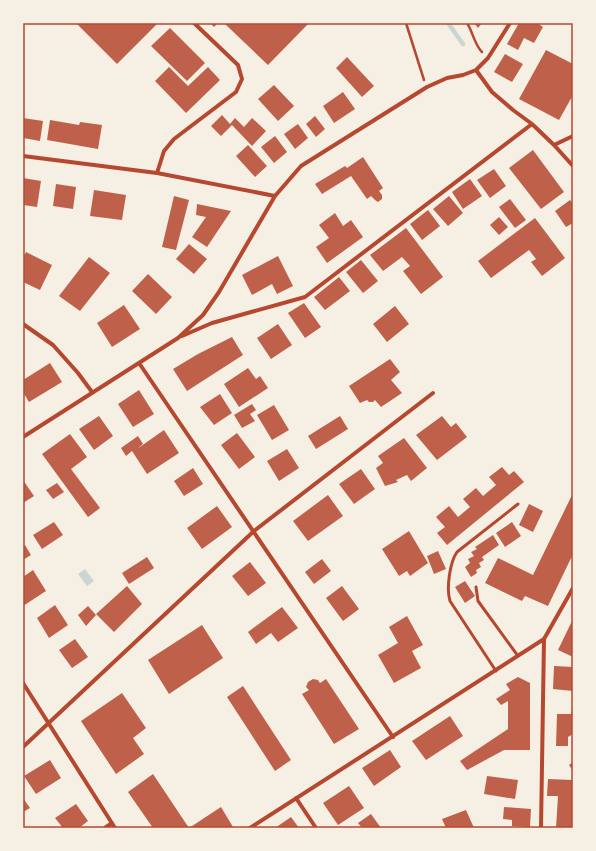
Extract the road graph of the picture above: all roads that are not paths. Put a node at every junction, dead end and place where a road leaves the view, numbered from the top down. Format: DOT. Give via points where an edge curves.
graph roads {
  1 [pos="194,23"];
  2 [pos="510,23"];
  3 [pos="476,70"];
  4 [pos="532,124"];
  5 [pos="573,136"];
  6 [pos="554,145"];
  7 [pos="23,156"];
  8 [pos="573,166"];
  9 [pos="157,173"];
  10 [pos="275,196"];
  11 [pos="23,324"];
  12 [pos="178,338"];
  13 [pos="139,363"];
  14 [pos="92,392"];
  15 [pos="433,393"];
  16 [pos="23,438"];
  17 [pos="518,504"];
  18 [pos="254,531"];
  19 [pos="476,587"];
  20 [pos="573,588"];
  21 [pos="544,639"];
  22 [pos="518,656"];
  23 [pos="496,671"];
  24 [pos="23,683"];
  25 [pos="49,723"];
  26 [pos="393,737"];
  27 [pos="23,747"];
  28 [pos="296,798"];
  29 [pos="112,823"];
  30 [pos="105,828"];
  31 [pos="115,828"];
  32 [pos="250,828"];
  33 [pos="316,828"];
  34 [pos="541,828"];
  1 -- 9 [label="street" via="238,64 242,79 236,92 174,139 164,151"];
  2 -- 3 [label="street" via="488,58"];
  3 -- 4 [label="street" via="492,92"];
  3 -- 10 [label="street" via="427,87 301,166"];
  4 -- 6 [label="street"];
  4 -- 12 [label="street" via="305,297 212,323"];
  5 -- 6 [label="street"];
  6 -- 8 [label="street"];
  7 -- 9 [label="street"];
  9 -- 10 [label="street"];
  10 -- 12 [label="street" via="219,292 203,315"];
  11 -- 14 [label="street" via="53,345"];
  12 -- 13 [label="street"];
  13 -- 14 [label="street"];
  13 -- 18 [label="street"];
  14 -- 16 [label="street"];
  15 -- 18 [label="street"];
  17 -- 23 [label="lane" via="457,552 449,583 450,600"];
  18 -- 25 [label="street"];
  18 -- 26 [label="street"];
  19 -- 22 [label="lane" via="478,601"];
  20 -- 21 [label="street"];
  21 -- 22 [label="street"];
  21 -- 34 [label="street"];
  22 -- 23 [label="street"];
  23 -- 26 [label="street"];
  24 -- 25 [label="street"];
  25 -- 27 [label="street"];
  25 -- 29 [label="street"];
  26 -- 28 [label="street"];
  28 -- 32 [label="street"];
  28 -- 33 [label="street"];
  29 -- 30 [label="street"];
  29 -- 31 [label="street"];
}
